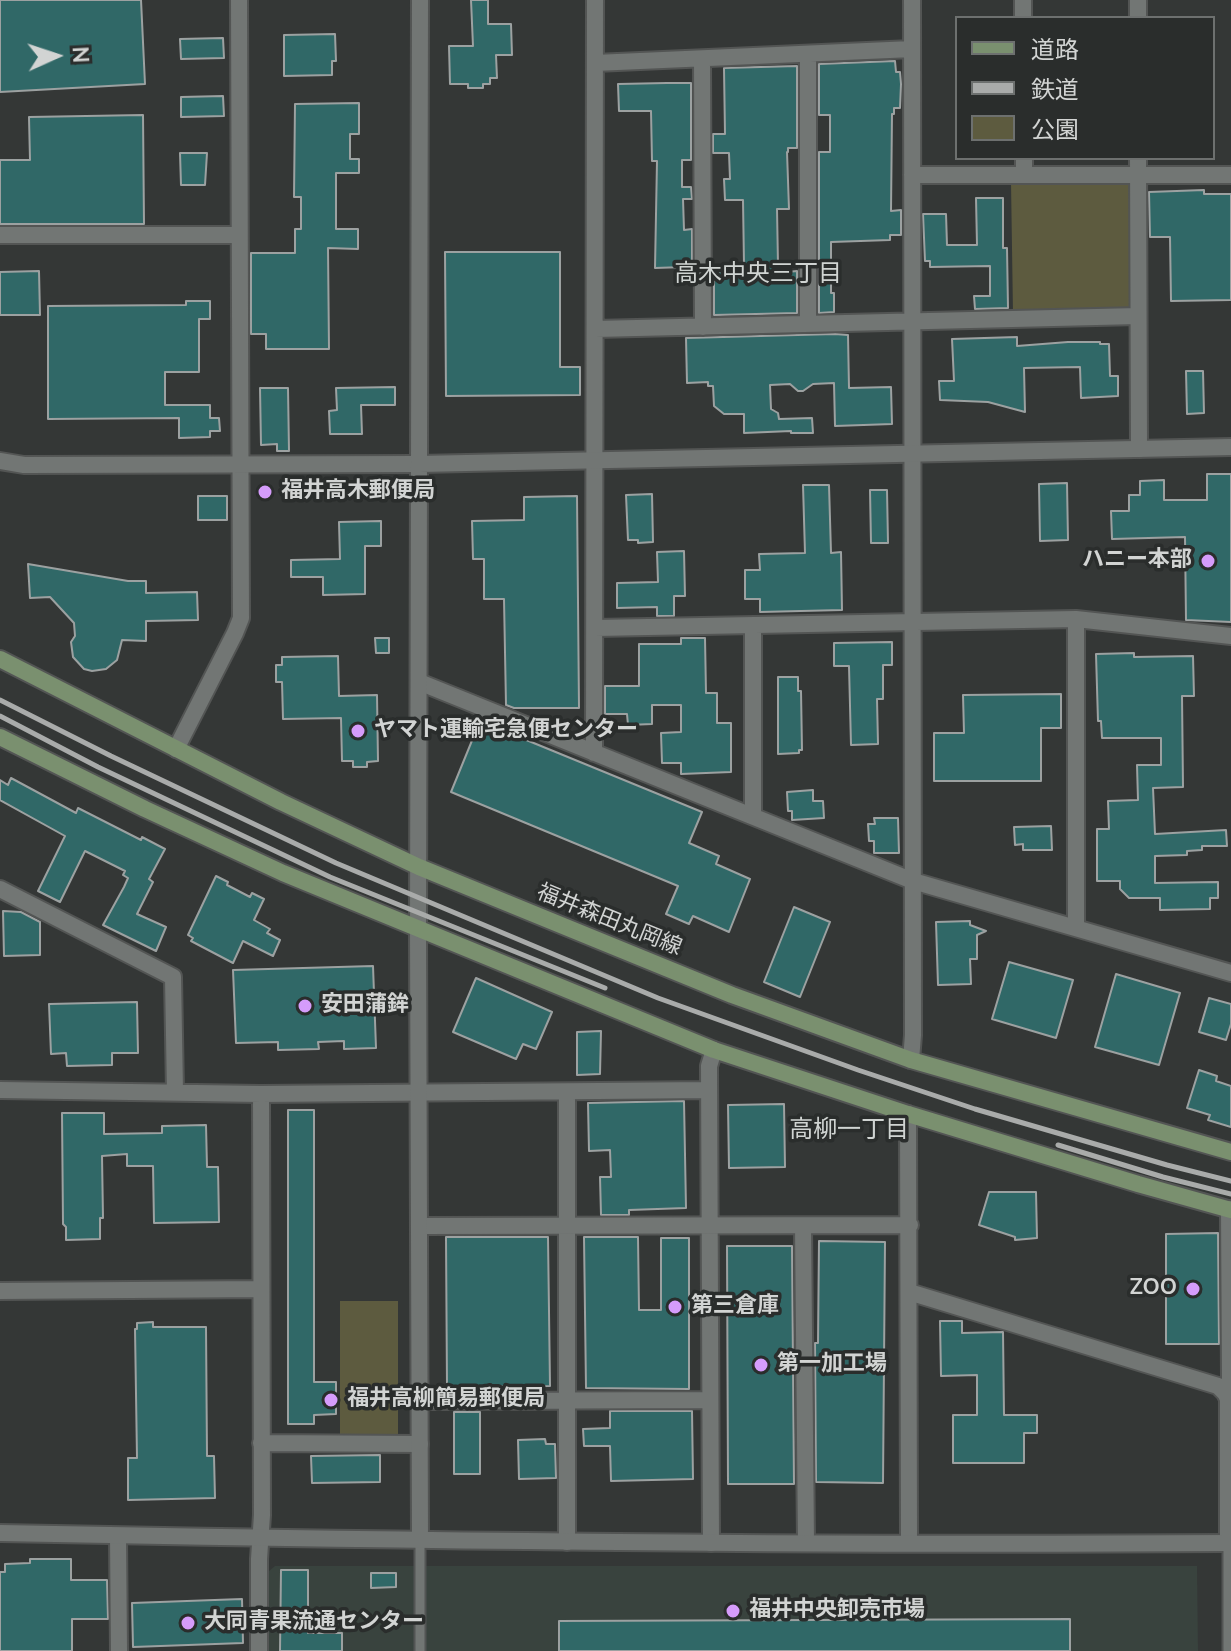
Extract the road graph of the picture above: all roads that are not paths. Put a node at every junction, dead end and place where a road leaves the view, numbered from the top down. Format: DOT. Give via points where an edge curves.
graph roads {
  1 [pos="239,0"];
  2 [pos="420,0"];
  3 [pos="595,0"];
  4 [pos="912,0"];
  5 [pos="912,49"];
  6 [pos="808,54"];
  7 [pos="702,59"];
  8 [pos="595,63"];
  9 [pos="1024,166"];
  10 [pos="1138,166"];
  11 [pos="912,175"];
  12 [pos="1231,175"];
  13 [pos="0,235"];
  14 [pos="239,235"];
  15 [pos="1138,316"];
  16 [pos="912,322"];
  17 [pos="808,324"];
  18 [pos="703,327"];
  19 [pos="595,329"];
  20 [pos="1231,447"];
  21 [pos="1139,449"];
  22 [pos="912,454"];
  23 [pos="594,460"];
  24 [pos="0,461"];
  25 [pos="240,464"];
  26 [pos="419,464"];
  27 [pos="1076,619"];
  28 [pos="913,622"];
  29 [pos="753,625"];
  30 [pos="595,628"];
  31 [pos="1231,636"];
  32 [pos="0,659"];
  33 [pos="419,682"];
  34 [pos="0,737"];
  35 [pos="176,749"];
  36 [pos="594,753"];
  37 [pos="753,815"];
  38 [pos="419,867"];
  39 [pos="913,881"];
  40 [pos="0,889"];
  41 [pos="418,928"];
  42 [pos="1076,928"];
  43 [pos="1231,973"];
  44 [pos="714,1050"];
  45 [pos="911,1060"];
  46 [pos="0,1090"];
  47 [pos="709,1090"];
  48 [pos="175,1092"];
  49 [pos="567,1092"];
  50 [pos="420,1093"];
  51 [pos="261,1094"];
  52 [pos="908,1114"];
  53 [pos="1231,1152"];
  54 [pos="1230,1210"];
  55 [pos="910,1225"];
  56 [pos="420,1226"];
  57 [pos="567,1226"];
  58 [pos="709,1226"];
  59 [pos="803,1226"];
  60 [pos="261,1289"];
  61 [pos="0,1291"];
  62 [pos="909,1292"];
  63 [pos="1225,1393"];
  64 [pos="567,1400"];
  65 [pos="709,1400"];
  66 [pos="420,1401"];
  67 [pos="261,1443"];
  68 [pos="420,1444"];
  69 [pos="0,1533"];
  70 [pos="118,1536"];
  71 [pos="260,1539"];
  72 [pos="420,1539"];
  73 [pos="567,1542"];
  74 [pos="909,1542"];
  75 [pos="711,1543"];
  76 [pos="806,1543"];
  77 [pos="1230,1543"];
  78 [pos="119,1651"];
  79 [pos="259,1651"];
  80 [pos="420,1651"];
  81 [pos="1228,1651"];
  1 -- 14 [label="street"];
  2 -- 26 [label="street"];
  3 -- 8 [label="street"];
  4 -- 5 [label="street"];
  5 -- 6 [label="street"];
  5 -- 11 [label="street"];
  6 -- 7 [label="street"];
  6 -- 17 [label="street"];
  7 -- 8 [label="street"];
  7 -- 18 [label="street"];
  8 -- 19 [label="street"];
  9 -- 10 [label="street"];
  9 -- 11 [label="street"];
  10 -- 12 [label="street"];
  10 -- 15 [label="street"];
  11 -- 16 [label="street"];
  13 -- 14 [label="street"];
  14 -- 25 [label="street"];
  15 -- 16 [label="street"];
  15 -- 21 [label="street"];
  16 -- 17 [label="street"];
  16 -- 22 [label="street"];
  17 -- 18 [label="street"];
  18 -- 19 [label="street"];
  19 -- 23 [label="street"];
  20 -- 21 [label="street"];
  21 -- 22 [label="street"];
  22 -- 23 [label="street"];
  22 -- 28 [label="street"];
  23 -- 26 [label="street"];
  23 -- 30 [label="street"];
  24 -- 25 [label="street"];
  25 -- 26 [label="street"];
  25 -- 35 [label="street" via="241,618"];
  26 -- 33 [label="street"];
  27 -- 28 [label="street"];
  27 -- 31 [label="street"];
  27 -- 42 [label="street"];
  28 -- 29 [label="street"];
  28 -- 39 [label="street"];
  29 -- 30 [label="street"];
  29 -- 37 [label="street"];
  30 -- 36 [label="street"];
  32 -- 35 [label="main road, 福井森田丸岡線"];
  33 -- 36 [label="street"];
  33 -- 38 [label="street"];
  34 -- 41 [label="main road" via="283,873"];
  35 -- 38 [label="main road, 福井森田丸岡線"];
  36 -- 37 [label="street"];
  37 -- 39 [label="street"];
  38 -- 41 [label="street"];
  38 -- 45 [label="main road, 福井森田丸岡線" via="732,995"];
  39 -- 42 [label="street"];
  39 -- 45 [label="street"];
  40 -- 48 [label="street" via="173,977"];
  41 -- 44 [label="main road"];
  41 -- 50 [label="street"];
  42 -- 43 [label="street"];
  44 -- 47 [label="street"];
  44 -- 52 [label="main road"];
  45 -- 53 [label="main road, 福井森田丸岡線"];
  46 -- 48 [label="street"];
  47 -- 49 [label="street"];
  47 -- 58 [label="street"];
  48 -- 51 [label="street"];
  49 -- 50 [label="street"];
  49 -- 57 [label="street"];
  50 -- 51 [label="street"];
  50 -- 56 [label="street"];
  51 -- 60 [label="street"];
  52 -- 54 [label="main road"];
  52 -- 55 [label="street"];
  54 -- 63 [label="street" via="1230,1380"];
  55 -- 59 [label="street"];
  55 -- 62 [label="street"];
  56 -- 57 [label="street"];
  56 -- 66 [label="street"];
  57 -- 58 [label="street"];
  57 -- 64 [label="street"];
  58 -- 59 [label="street"];
  58 -- 65 [label="street"];
  59 -- 76 [label="street"];
  60 -- 61 [label="street"];
  60 -- 67 [label="street"];
  62 -- 63 [label="street" via="1218,1386"];
  62 -- 74 [label="street"];
  63 -- 77 [label="street"];
  64 -- 65 [label="street"];
  64 -- 66 [label="street"];
  64 -- 73 [label="street"];
  65 -- 75 [label="street"];
  66 -- 68 [label="street"];
  67 -- 68 [label="street"];
  67 -- 71 [label="street"];
  68 -- 72 [label="street"];
  69 -- 70 [label="street"];
  70 -- 71 [label="street"];
  70 -- 78 [label="street"];
  71 -- 72 [label="street"];
  71 -- 79 [label="street"];
  72 -- 73 [label="street"];
  72 -- 80 [label="lane"];
  73 -- 75 [label="street"];
  74 -- 76 [label="street"];
  74 -- 77 [label="street"];
  75 -- 76 [label="street"];
  77 -- 81 [label="lane"];
}
